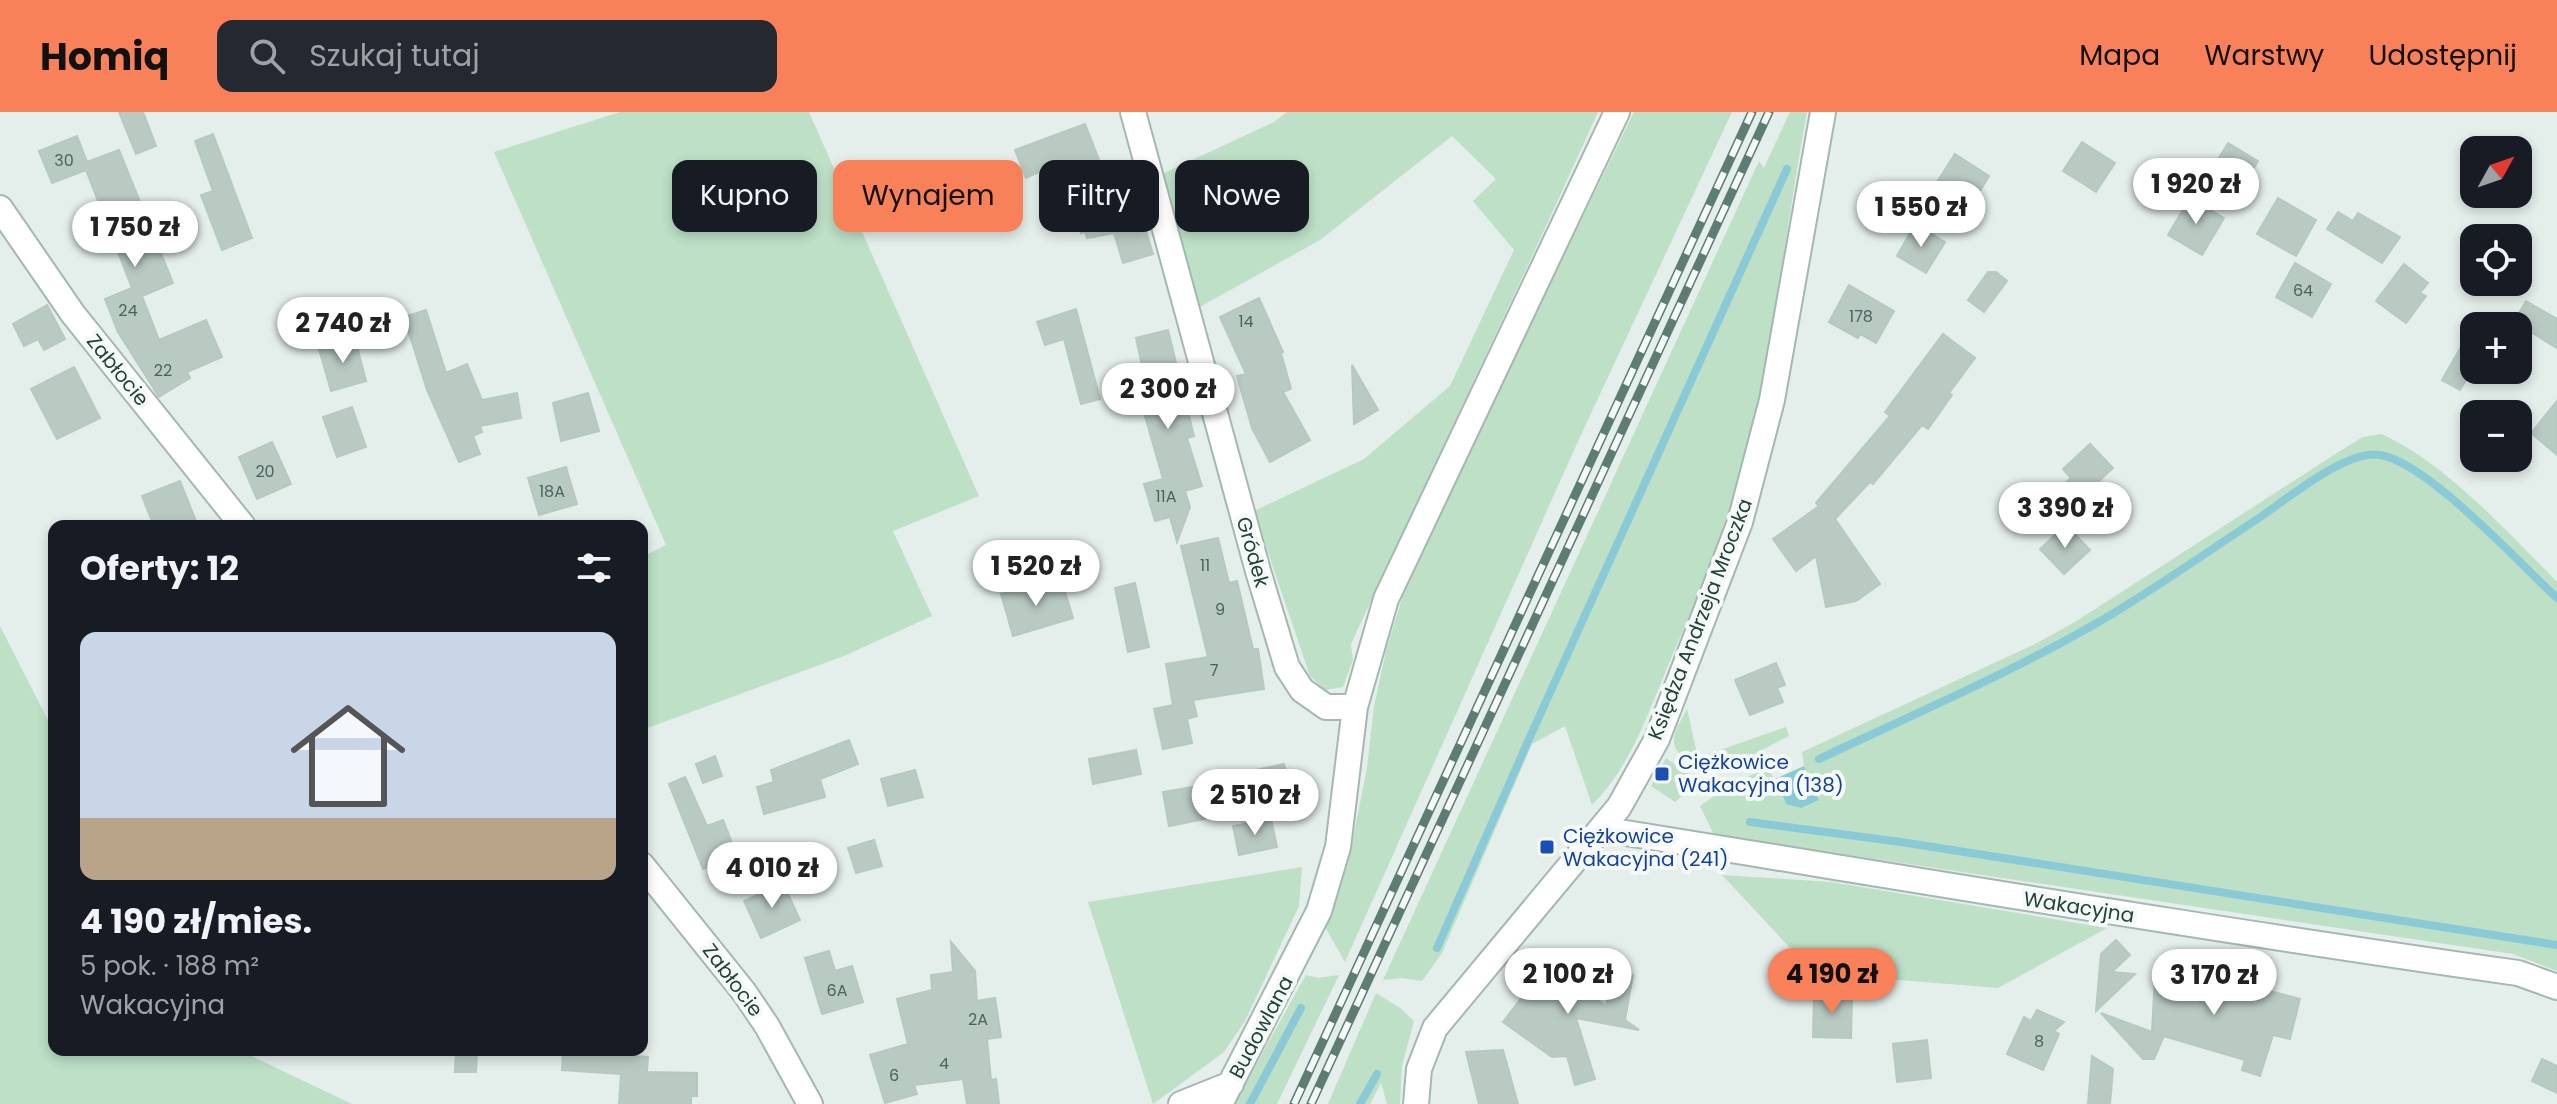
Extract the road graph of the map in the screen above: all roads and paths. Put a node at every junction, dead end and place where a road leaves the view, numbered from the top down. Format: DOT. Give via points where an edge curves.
graph roads {
  1 [pos="1133,112"];
  2 [pos="1617,112"];
  3 [pos="1823,112"];
  4 [pos="0,208"];
  5 [pos="238,520"];
  6 [pos="1355,707"];
  7 [pos="1601,829"];
  8 [pos="648,872"];
  9 [pos="2557,987"];
  10 [pos="1225,1094"];
  11 [pos="810,1104"];
  12 [pos="1181,1104"];
  13 [pos="1416,1104"];
  1 -- 6 [label="street, Gródek" via="1287,667 1302,690 1326,707"];
  2 -- 6 [label="street" via="1386,599"];
  3 -- 7 [label="street, Księdza Andrzeja Mroczka" via="1772,400 1740,522 1657,739"];
  4 -- 5 [label="street, Zabłocie" via="73,314"];
  6 -- 10 [label="street, Budowlana" via="1338,847 1319,911"];
  7 -- 9 [label="street, Wakacyjna" via="2518,973"];
  7 -- 13 [label="street, Księdza Andrzeja Mroczka" via="1444,1013 1422,1058"];
  8 -- 11 [label="street, Zabłocie" via="744,992"];
  10 -- 12 [label="street"];
}
